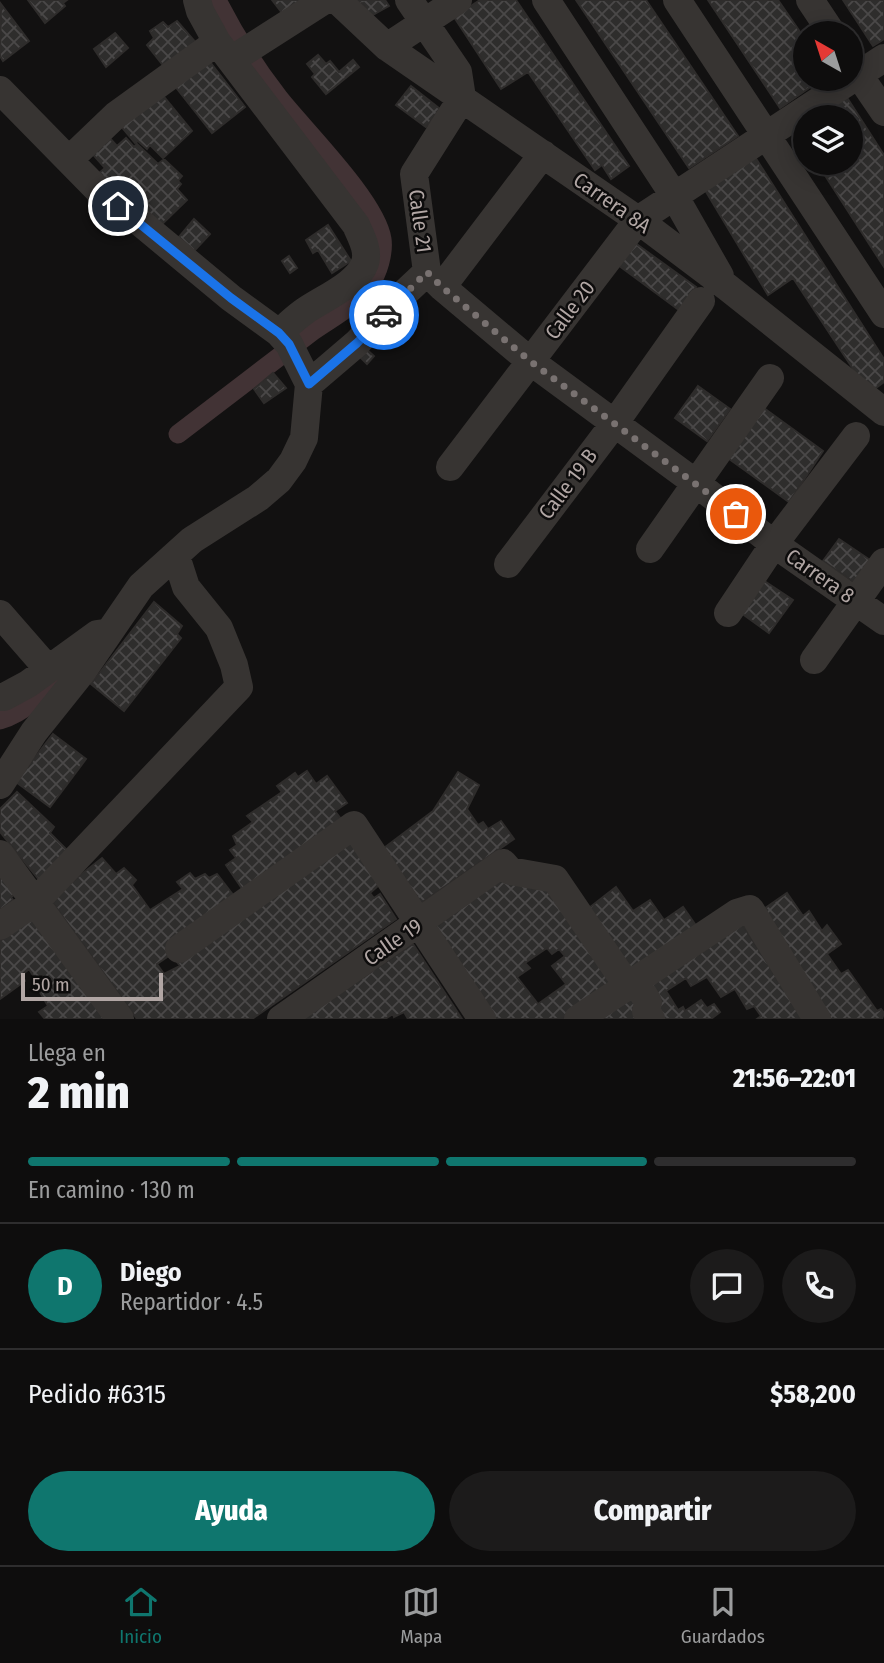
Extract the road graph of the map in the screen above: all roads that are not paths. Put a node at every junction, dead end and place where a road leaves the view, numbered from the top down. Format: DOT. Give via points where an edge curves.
graph roads {
  1 [pos="197,0"];
  2 [pos="325,0"];
  3 [pos="337,0"];
  4 [pos="458,0"];
  5 [pos="546,0"];
  6 [pos="677,0"];
  7 [pos="810,0"];
  8 [pos="416,11"];
  9 [pos="824,21"];
  10 [pos="387,47"];
  11 [pos="240,48"];
  12 [pos="884,58"];
  13 [pos="863,65"];
  14 [pos="863,80"];
  15 [pos="0,90"];
  16 [pos="825,91"];
  17 [pos="462,98"];
  18 [pos="884,112"];
  19 [pos="767,135"];
  20 [pos="543,154"];
  21 [pos="69,160"];
  22 [pos="675,197"];
  23 [pos="638,220"];
  24 [pos="435,279"];
  25 [pos="727,287"];
  26 [pos="701,301"];
  27 [pos="884,314"];
  28 [pos="294,356"];
  29 [pos="530,361"];
  30 [pos="770,378"];
  31 [pos="880,404"];
  32 [pos="614,424"];
  33 [pos="856,436"];
  34 [pos="450,467"];
  35 [pos="697,484"];
  36 [pos="774,544"];
  37 [pos="650,549"];
  38 [pos="176,556"];
  39 [pos="884,562"];
  40 [pos="508,564"];
  41 [pos="855,601"];
  42 [pos="728,613"];
  43 [pos="0,614"];
  44 [pos="884,621"];
  45 [pos="109,632"];
  46 [pos="814,660"];
  47 [pos="48,669"];
  48 [pos="0,697"];
  49 [pos="0,785"];
  50 [pos="0,854"];
  51 [pos="35,902"];
  52 [pos="419,924"];
  53 [pos="0,926"];
  54 [pos="179,948"];
  55 [pos="631,983"];
  56 [pos="120,1019"];
  57 [pos="281,1019"];
  58 [pos="482,1019"];
  59 [pos="578,1019"];
  60 [pos="651,1019"];
  61 [pos="817,1019"];
  1 -- 11 [label="street" via="200,10"];
  2 -- 11 [label="street"];
  3 -- 10 [label="street, Carrera 8A"];
  4 -- 8 [label="street"];
  5 -- 22 [label="street"];
  6 -- 19 [label="street"];
  7 -- 9 [label="street"];
  8 -- 10 [label="street"];
  8 -- 17 [label="street" via="458,72"];
  10 -- 17 [label="street, Carrera 8A"];
  11 -- 21 [label="street" via="116,115"];
  11 -- 28 [label="street" via="314,173 356,225 365,248 365,263 356,275 303,312"];
  12 -- 13 [label="street"];
  14 -- 18 [label="street"];
  15 -- 21 [label="street"];
  16 -- 19 [label="street"];
  17 -- 20 [label="street, Carrera 8A"];
  17 -- 24 [label="street, Calle 21" via="414,174"];
  19 -- 22 [label="street"];
  19 -- 27 [label="street"];
  20 -- 23 [label="street, Carrera 8A"];
  20 -- 24 [label="street"];
  21 -- 28 [label="street" via="100,192 231,298"];
  22 -- 23 [label="street"];
  22 -- 25 [label="street"];
  23 -- 25 [label="street, Carrera 8A"];
  23 -- 29 [label="street, Calle 20"];
  24 -- 28 [label="street, Calle 21" via="394,303 357,343"];
  24 -- 29 [label="street, Carrera 8"];
  25 -- 31 [label="street, Carrera 8A"];
  26 -- 32 [label="street, Calle 19 B"];
  28 -- 38 [label="street" via="304,438 293,461 258,498 192,540"];
  29 -- 32 [label="street, Carrera 8"];
  29 -- 34 [label="street, Calle 20"];
  30 -- 35 [label="street"];
  32 -- 35 [label="street, Carrera 8"];
  32 -- 40 [label="street, Calle 19 B"];
  33 -- 36 [label="street"];
  35 -- 36 [label="street, Carrera 8"];
  35 -- 37 [label="street"];
  36 -- 41 [label="street, Carrera 8"];
  36 -- 42 [label="street"];
  38 -- 45 [label="street" via="141,586"];
  38 -- 51 [label="street" via="186,587 219,628 239,687"];
  39 -- 41 [label="street"];
  41 -- 44 [label="street, Carrera 8"];
  41 -- 46 [label="street"];
  43 -- 47 [label="street"];
  45 -- 47 [label="street" via="97,634"];
  45 -- 49 [label="street"];
  47 -- 48 [label="street"];
  50 -- 51 [label="street"];
  51 -- 53 [label="street"];
  51 -- 56 [label="street"];
  52 -- 54 [label="street" via="354,825"];
  52 -- 55 [label="street, Calle 19" via="503,863 510,871 555,879"];
  52 -- 57 [label="street, Calle 19"];
  52 -- 58 [label="street"];
  55 -- 59 [label="street"];
  55 -- 60 [label="street" via="648,1002 646,1011"];
  55 -- 61 [label="street" via="750,909"];
}
